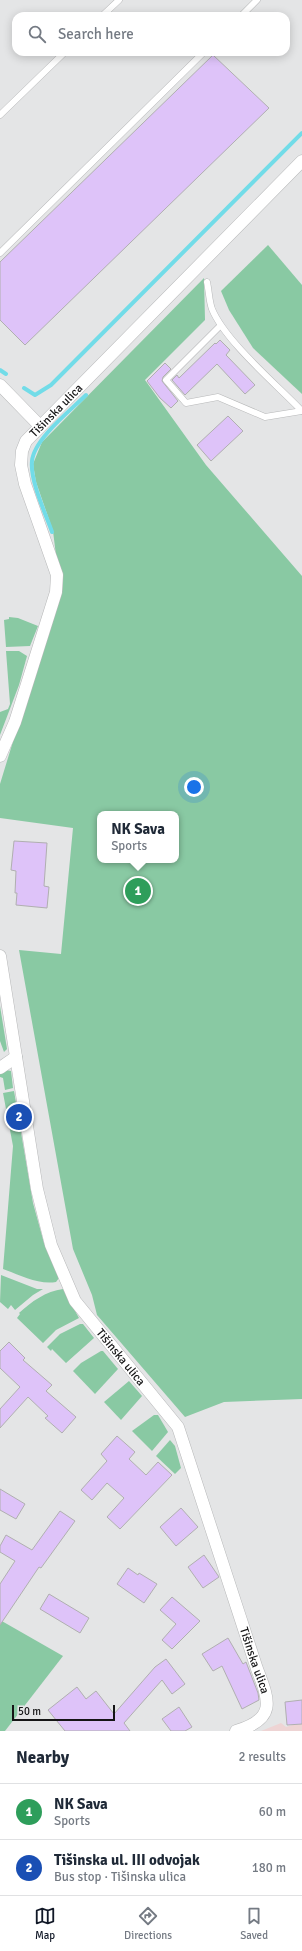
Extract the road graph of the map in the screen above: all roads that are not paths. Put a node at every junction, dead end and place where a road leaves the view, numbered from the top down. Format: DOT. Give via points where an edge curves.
graph roads {
  1 [pos="119,0"];
  2 [pos="258,0"];
  3 [pos="106,12"];
  4 [pos="245,12"];
  5 [pos="61,56"];
  6 [pos="200,56"];
  7 [pos="0,115"];
  8 [pos="302,161"];
  9 [pos="0,252"];
  10 [pos="207,282"];
  11 [pos="220,326"];
  12 [pos="0,386"];
  13 [pos="302,411"];
  14 [pos="40,426"];
  15 [pos="0,756"];
  16 [pos="0,956"];
  17 [pos="16,1057"];
  18 [pos="0,1068"];
  19 [pos="236,1731"];
  1 -- 3 [label="lane"];
  2 -- 4 [label="lane"];
  5 -- 7 [label="lane"];
  6 -- 9 [label="lane"];
  8 -- 14 [label="street, Tišinska ulica"];
  10 -- 11 [label="lane" via="212,308"];
  11 -- 13 [label="lane"];
  11 -- 13 [label="lane" via="166,380 186,403 218,397 265,418"];
  12 -- 14 [label="street"];
  14 -- 15 [label="street, Tišinska ulica" via="26,441 21,465 25,484 57,575 56,592 15,722"];
  16 -- 17 [label="street, Tišinska ulica"];
  17 -- 18 [label="street"];
  17 -- 19 [label="street, Tišinska ulica" via="37,1188 51,1245 75,1300 178,1427 267,1694 268,1707 264,1714 255,1723"];
}
